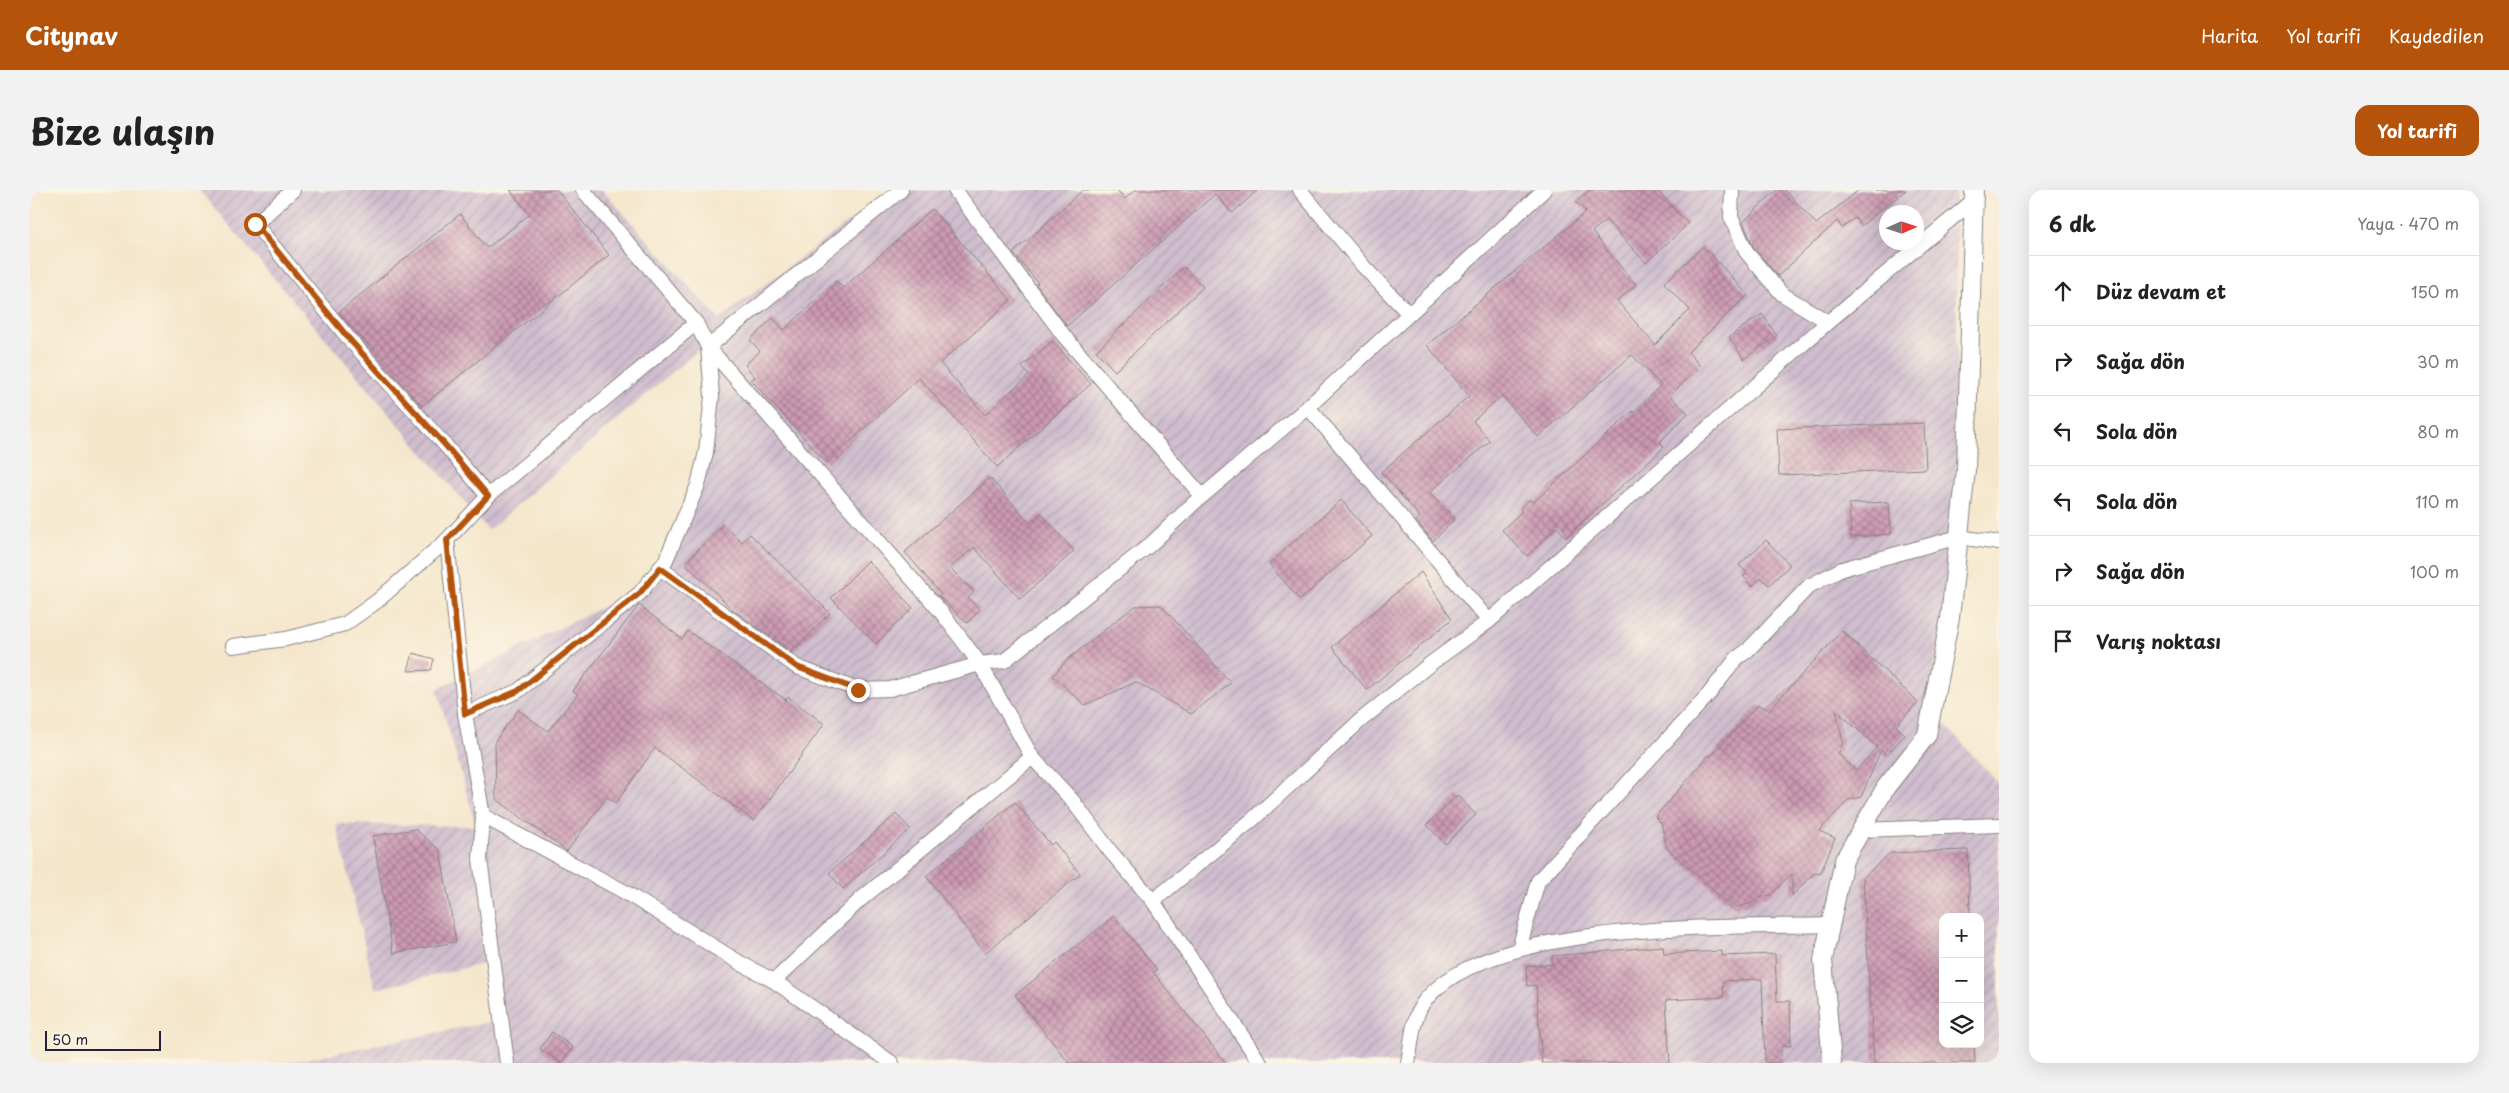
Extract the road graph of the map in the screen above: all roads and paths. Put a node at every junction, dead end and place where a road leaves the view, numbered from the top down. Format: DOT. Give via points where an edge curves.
graph roads {
  1 [pos="293,190"];
  2 [pos="583,190"];
  3 [pos="901,190"];
  4 [pos="955,190"];
  5 [pos="1300,190"];
  6 [pos="1544,190"];
  7 [pos="1732,190"];
  8 [pos="1974,195"];
  9 [pos="1408,313"];
  10 [pos="1828,322"];
  11 [pos="696,323"];
  12 [pos="708,348"];
  13 [pos="1308,407"];
  14 [pos="488,496"];
  15 [pos="1202,496"];
  16 [pos="1959,536"];
  17 [pos="447,540"];
  18 [pos="1999,543"];
  19 [pos="660,568"];
  20 [pos="1489,621"];
  21 [pos="233,646"];
  22 [pos="980,664"];
  23 [pos="465,714"];
  24 [pos="1032,757"];
  25 [pos="483,816"];
  26 [pos="1999,825"];
  27 [pos="1862,830"];
  28 [pos="1153,901"];
  29 [pos="1830,925"];
  30 [pos="1518,949"];
  31 [pos="774,980"];
  32 [pos="507,1063"];
  33 [pos="892,1063"];
  34 [pos="1260,1063"];
  35 [pos="1408,1063"];
  36 [pos="1832,1063"];
  1 -- 14 [label="street" via="255,224 350,340"];
  2 -- 11 [label="street"];
  3 -- 12 [label="street"];
  4 -- 15 [label="street" via="1064,336"];
  5 -- 9 [label="street" via="1364,267"];
  6 -- 9 [label="street"];
  7 -- 10 [label="street" via="1731,217 1746,253 1782,294"];
  8 -- 10 [label="street"];
  8 -- 16 [label="street" via="1966,470"];
  9 -- 13 [label="street"];
  10 -- 20 [label="street"];
  11 -- 12 [label="street"];
  11 -- 14 [label="street"];
  12 -- 19 [label="street" via="712,396 704,460 698,485"];
  12 -- 22 [label="street" via="942,613"];
  13 -- 15 [label="street"];
  13 -- 20 [label="street"];
  14 -- 17 [label="street"];
  15 -- 22 [label="street" via="1151,544 1004,661"];
  16 -- 18 [label="street"];
  16 -- 27 [label="street" via="1950,618 1927,735 1886,787"];
  16 -- 30 [label="street" via="1842,569 1809,586 1737,658 1708,695 1538,881"];
  17 -- 21 [label="street" via="346,624 286,639"];
  17 -- 23 [label="street"];
  19 -- 22 [label="street" via="797,667 858,690 890,689"];
  19 -- 23 [label="street" via="640,593 518,691"];
  20 -- 28 [label="street" via="1361,720 1252,820"];
  22 -- 24 [label="street"];
  23 -- 25 [label="street"];
  24 -- 28 [label="street" via="1072,800"];
  24 -- 31 [label="street" via="860,900"];
  25 -- 31 [label="street" via="623,891"];
  25 -- 32 [label="street" via="480,859"];
  26 -- 27 [label="street"];
  27 -- 29 [label="street" via="1844,860"];
  28 -- 34 [label="street"];
  29 -- 30 [label="street" via="1650,930 1575,938"];
  29 -- 36 [label="street" via="1823,960"];
  30 -- 35 [label="street" via="1457,972 1426,998 1417,1014"];
  31 -- 33 [label="street"];
}
